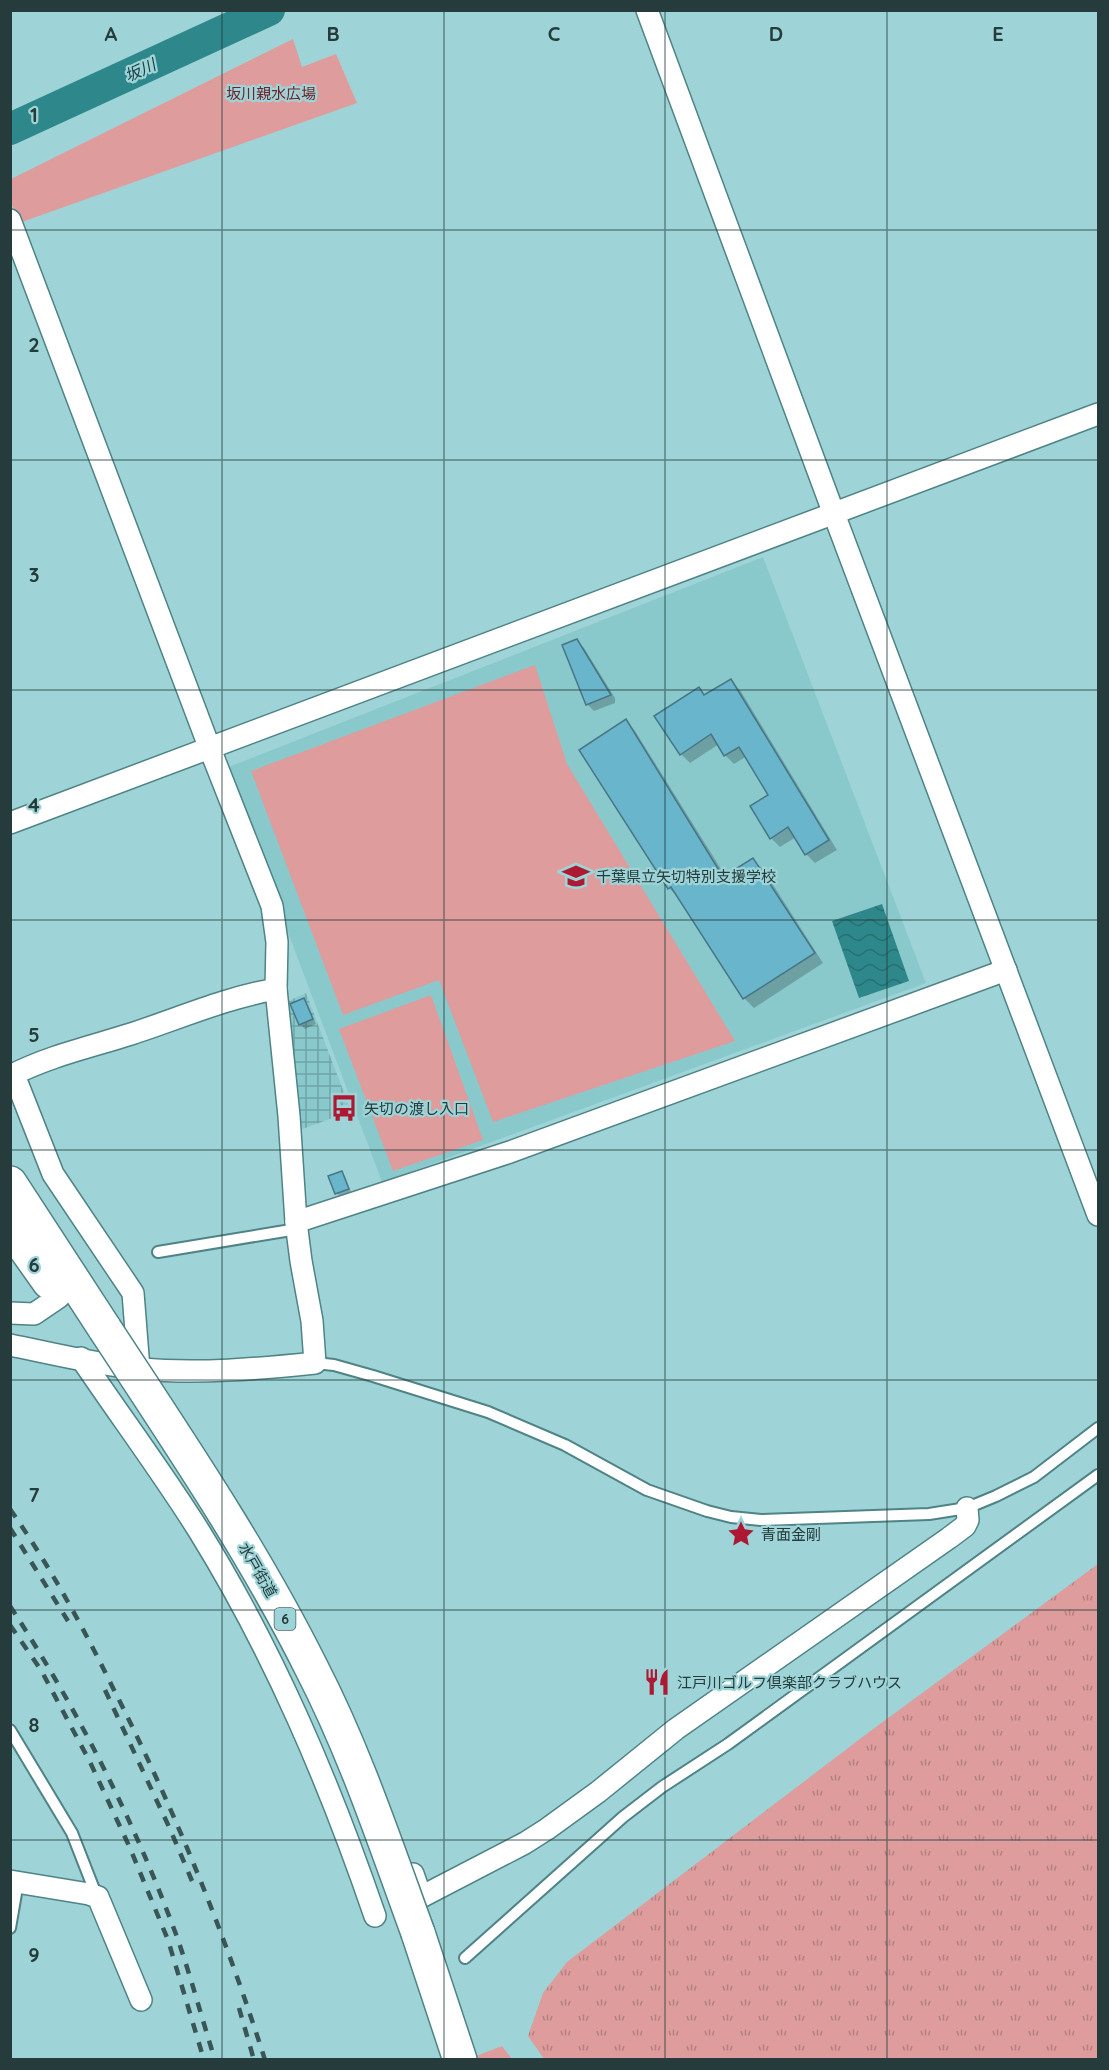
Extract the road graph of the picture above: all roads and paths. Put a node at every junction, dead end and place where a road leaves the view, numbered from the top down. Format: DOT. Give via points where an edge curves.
graph roads {
  1 [pos="647,10"];
  2 [pos="10,220"];
  3 [pos="1098,414"];
  4 [pos="834,514"];
  5 [pos="210,749"];
  6 [pos="10,823"];
  7 [pos="1006,970"];
  8 [pos="276,989"];
  9 [pos="14,1080"];
  10 [pos="10,1183"];
  11 [pos="1098,1215"];
  12 [pos="296,1226"];
  13 [pos="10,1227"];
  14 [pos="158,1252"];
  15 [pos="59,1297"];
  16 [pos="10,1312"];
  17 [pos="92,1342"];
  18 [pos="10,1345"];
  19 [pos="315,1363"];
  20 [pos="144,1369"];
  21 [pos="1098,1428"];
  22 [pos="1098,1475"];
  23 [pos="967,1508"];
  24 [pos="10,1730"];
  25 [pos="14,1881"];
  26 [pos="98,1898"];
  27 [pos="375,1916"];
  28 [pos="10,1928"];
  29 [pos="465,1958"];
  30 [pos="429,1996"];
  31 [pos="141,2000"];
  32 [pos="441,2060"];
  33 [pos="460,2060"];
  1 -- 4 [label="street"];
  2 -- 5 [label="street"];
  3 -- 4 [label="street"];
  4 -- 5 [label="street"];
  4 -- 7 [label="street"];
  5 -- 6 [label="street"];
  5 -- 8 [label="street" via="272,906 277,942"];
  7 -- 11 [label="street"];
  7 -- 12 [label="street"];
  8 -- 9 [label="street" via="244,995 32,1065"];
  8 -- 12 [label="street"];
  9 -- 20 [label="street" via="53,1174 133,1293"];
  10 -- 17 [label="highway, 水戸街道 / 6"];
  12 -- 14 [label="lane"];
  12 -- 19 [label="street"];
  13 -- 15 [label="highway, 水戸街道 / 6"];
  15 -- 16 [label="street" via="33,1314"];
  15 -- 17 [label="highway, 水戸街道 / 6"];
  17 -- 18 [label="street"];
  17 -- 20 [label="street"];
  17 -- 27 [label="street" via="270,1657 351,1844"];
  17 -- 30 [label="highway, 水戸街道 / 6, bridge" via="254,1562 312,1668 363,1781"];
  19 -- 20 [label="street" via="183,1371"];
  19 -- 23 [label="lane" via="344,1368 488,1412 565,1445 647,1490 707,1511 760,1520 929,1514"];
  20 -- 23 [label="street" via="230,1492 295,1602 352,1717 421,1897 547,1829 676,1729 965,1526"];
  21 -- 23 [label="lane" via="1034,1477"];
  22 -- 29 [label="lane" via="728,1744 662,1787"];
  24 -- 26 [label="lane" via="72,1833"];
  25 -- 26 [label="street"];
  25 -- 28 [label="lane"];
  26 -- 31 [label="street"];
  30 -- 32 [label="highway, 水戸街道 / 6"];
  30 -- 33 [label="highway, 水戸街道 / 6"];
}
